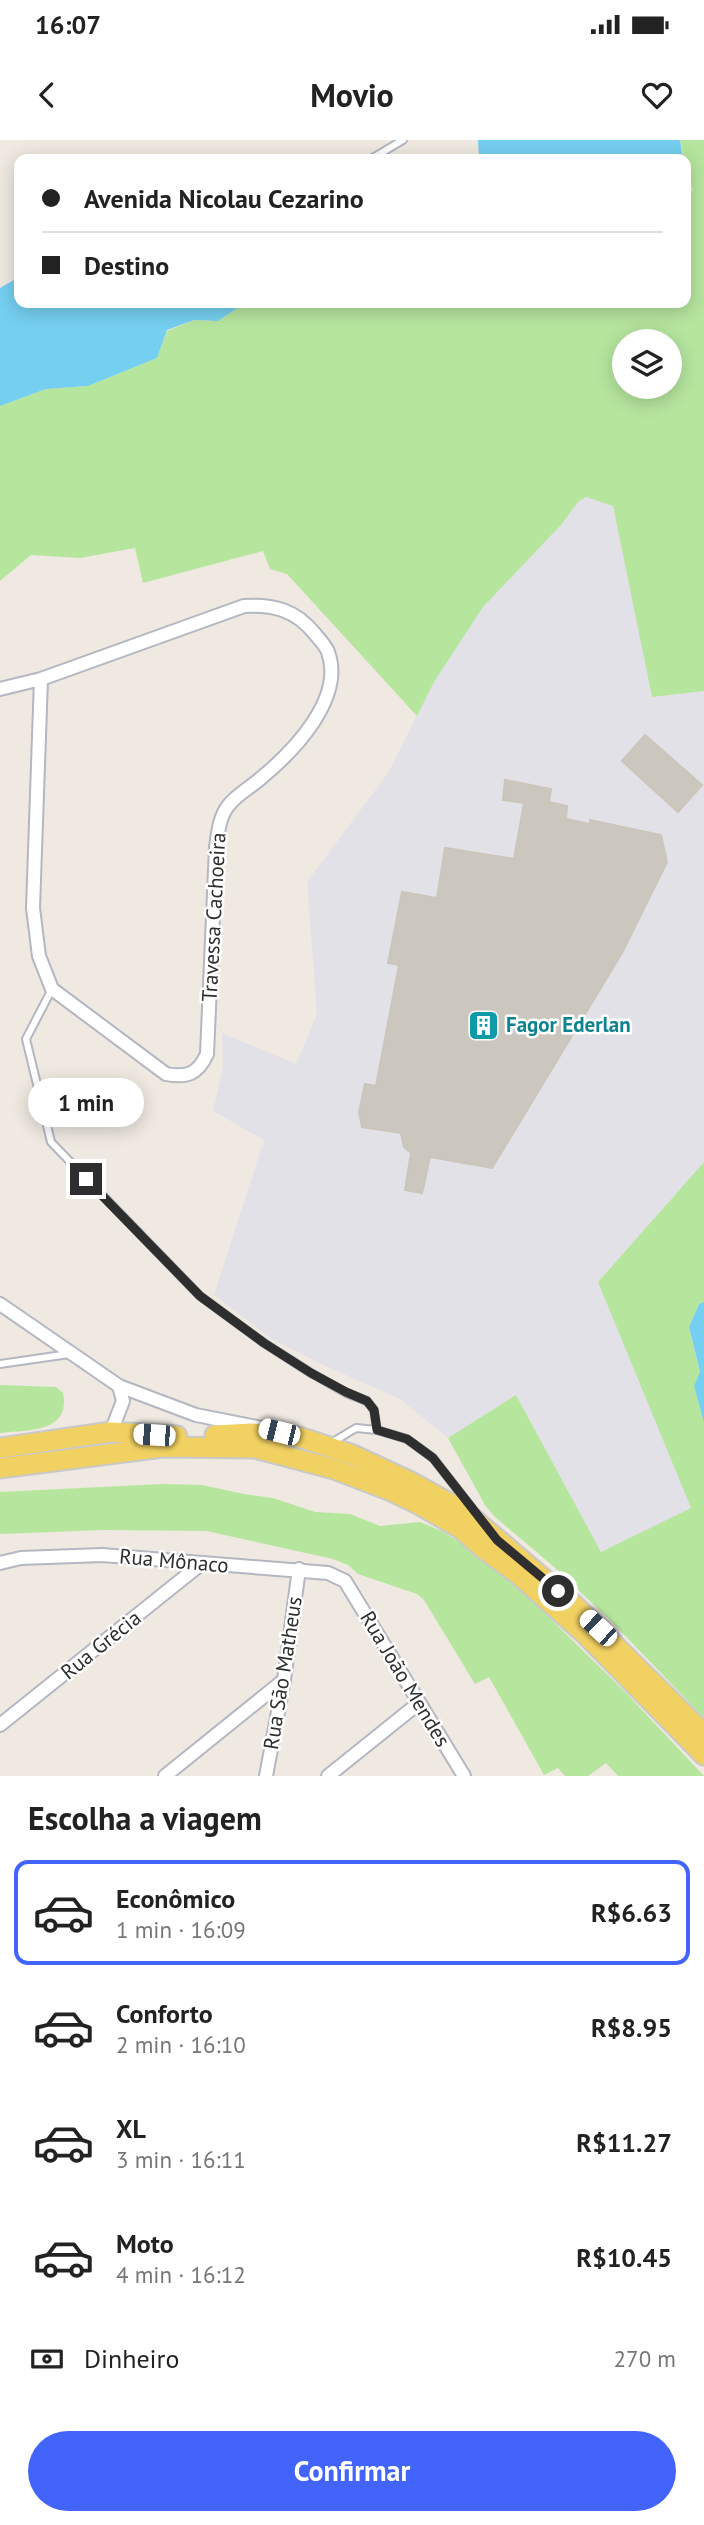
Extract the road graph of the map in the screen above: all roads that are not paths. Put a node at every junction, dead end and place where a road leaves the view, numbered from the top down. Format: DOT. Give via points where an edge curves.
graph roads {
  1 [pos="403,140"];
  2 [pos="379,154"];
  3 [pos="41,679"];
  4 [pos="0,690"];
  5 [pos="52,989"];
  6 [pos="0,1304"];
  7 [pos="71,1353"];
  8 [pos="0,1364"];
  9 [pos="119,1386"];
  10 [pos="377,1430"];
  11 [pos="111,1432"];
  12 [pos="299,1437"];
  13 [pos="327,1446"];
  14 [pos="0,1448"];
  15 [pos="0,1468"];
  16 [pos="497,1540"];
  17 [pos="0,1563"];
  18 [pos="201,1564"];
  19 [pos="299,1569"];
  20 [pos="345,1581"];
  21 [pos="284,1680"];
  22 [pos="419,1703"];
  23 [pos="0,1726"];
  24 [pos="704,1734"];
  25 [pos="704,1755"];
  26 [pos="165,1776"];
  27 [pos="266,1776"];
  28 [pos="328,1776"];
  29 [pos="464,1776"];
  1 -- 2 [label="lane"];
  3 -- 4 [label="street, Travessa Cachoeira"];
  3 -- 5 [label="street" via="33,908 39,957"];
  3 -- 5 [label="street, Travessa Cachoeira" via="244,606 267,605 308,625 328,650 331,675 315,723 229,805 219,824 207,1054 201,1067 193,1074 166,1074"];
  5 -- 10 [label="lane" via="26,1039 51,1142 200,1296 311,1373 367,1401 374,1410"];
  6 -- 7 [label="street"];
  7 -- 8 [label="lane"];
  7 -- 9 [label="street"];
  9 -- 11 [label="street" via="124,1401"];
  9 -- 12 [label="street" via="196,1415"];
  10 -- 13 [label="lane" via="356,1428"];
  10 -- 16 [label="lane" via="407,1439 433,1458"];
  11 -- 12 [label="main road"];
  11 -- 14 [label="main road"];
  12 -- 13 [label="main road"];
  13 -- 16 [label="main road" via="464,1511"];
  15 -- 25 [label="main road" via="163,1447 255,1448 334,1469 389,1490 460,1528 518,1574 586,1635"];
  16 -- 24 [label="main road" via="572,1602"];
  17 -- 18 [label="street, Rua Mônaco" via="102,1555"];
  18 -- 19 [label="street, Rua Mônaco"];
  18 -- 23 [label="street, Rua Grécia"];
  19 -- 20 [label="street, Rua Mônaco"];
  19 -- 21 [label="street, Rua São Matheus"];
  20 -- 22 [label="street, Rua João Mendes"];
  21 -- 26 [label="street"];
  21 -- 27 [label="street, Rua São Matheus"];
  22 -- 28 [label="street"];
  22 -- 29 [label="street, Rua João Mendes"];
}
